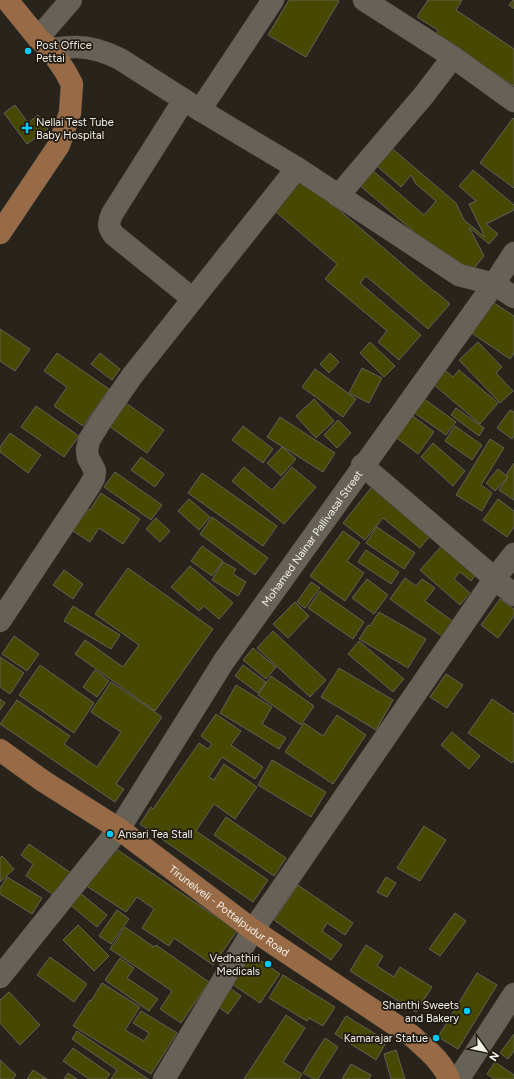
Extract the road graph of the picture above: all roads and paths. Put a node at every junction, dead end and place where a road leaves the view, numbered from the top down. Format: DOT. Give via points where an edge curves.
graph roads {
  1 [pos="7,0"];
  2 [pos="71,0"];
  3 [pos="273,0"];
  4 [pos="364,0"];
  5 [pos="44,43"];
  6 [pos="453,57"];
  7 [pos="514,101"];
  8 [pos="192,105"];
  9 [pos="297,168"];
  10 [pos="338,196"];
  11 [pos="0,233"];
  12 [pos="514,253"];
  13 [pos="494,284"];
  14 [pos="514,297"];
  15 [pos="193,299"];
  16 [pos="362,466"];
  17 [pos="514,554"];
  18 [pos="495,578"];
  19 [pos="514,595"];
  20 [pos="0,621"];
  21 [pos="0,750"];
  22 [pos="119,829"];
  23 [pos="253,930"];
  24 [pos="0,977"];
  25 [pos="514,994"];
  26 [pos="164,1079"];
  27 [pos="449,1079"];
  28 [pos="455,1079"];
  1 -- 5 [label="main road"];
  2 -- 5 [label="street"];
  3 -- 8 [label="street"];
  4 -- 6 [label="street"];
  5 -- 8 [label="street" via="108,53"];
  5 -- 11 [label="main road" via="72,84 70,113 59,145"];
  6 -- 7 [label="street"];
  6 -- 10 [label="street" via="424,96"];
  8 -- 9 [label="street"];
  8 -- 15 [label="street" via="112,214 109,222 114,235"];
  9 -- 10 [label="street"];
  9 -- 15 [label="street"];
  10 -- 13 [label="street" via="459,276"];
  12 -- 13 [label="street, Mohamed Nainar Pallivasal Street"];
  13 -- 14 [label="street"];
  13 -- 16 [label="street, Mohamed Nainar Pallivasal Street"];
  15 -- 20 [label="street" via="132,376 89,440 88,458 94,471 90,487"];
  16 -- 18 [label="street"];
  16 -- 22 [label="street, Mohamed Nainar Pallivasal Street" via="224,661"];
  17 -- 18 [label="street"];
  18 -- 19 [label="street"];
  18 -- 23 [label="street"];
  21 -- 22 [label="main road, Tirunelveli - Pottalpudur Road" via="43,781"];
  22 -- 23 [label="main road, Tirunelveli - Pottalpudur Road"];
  22 -- 24 [label="street, Mohamed Nainar Pallivasal Street"];
  23 -- 26 [label="street"];
  23 -- 27 [label="main road, Tirunelveli - Pottalpudur Road" via="412,1036 435,1058"];
  25 -- 28 [label="street" via="463,1072"];
}
